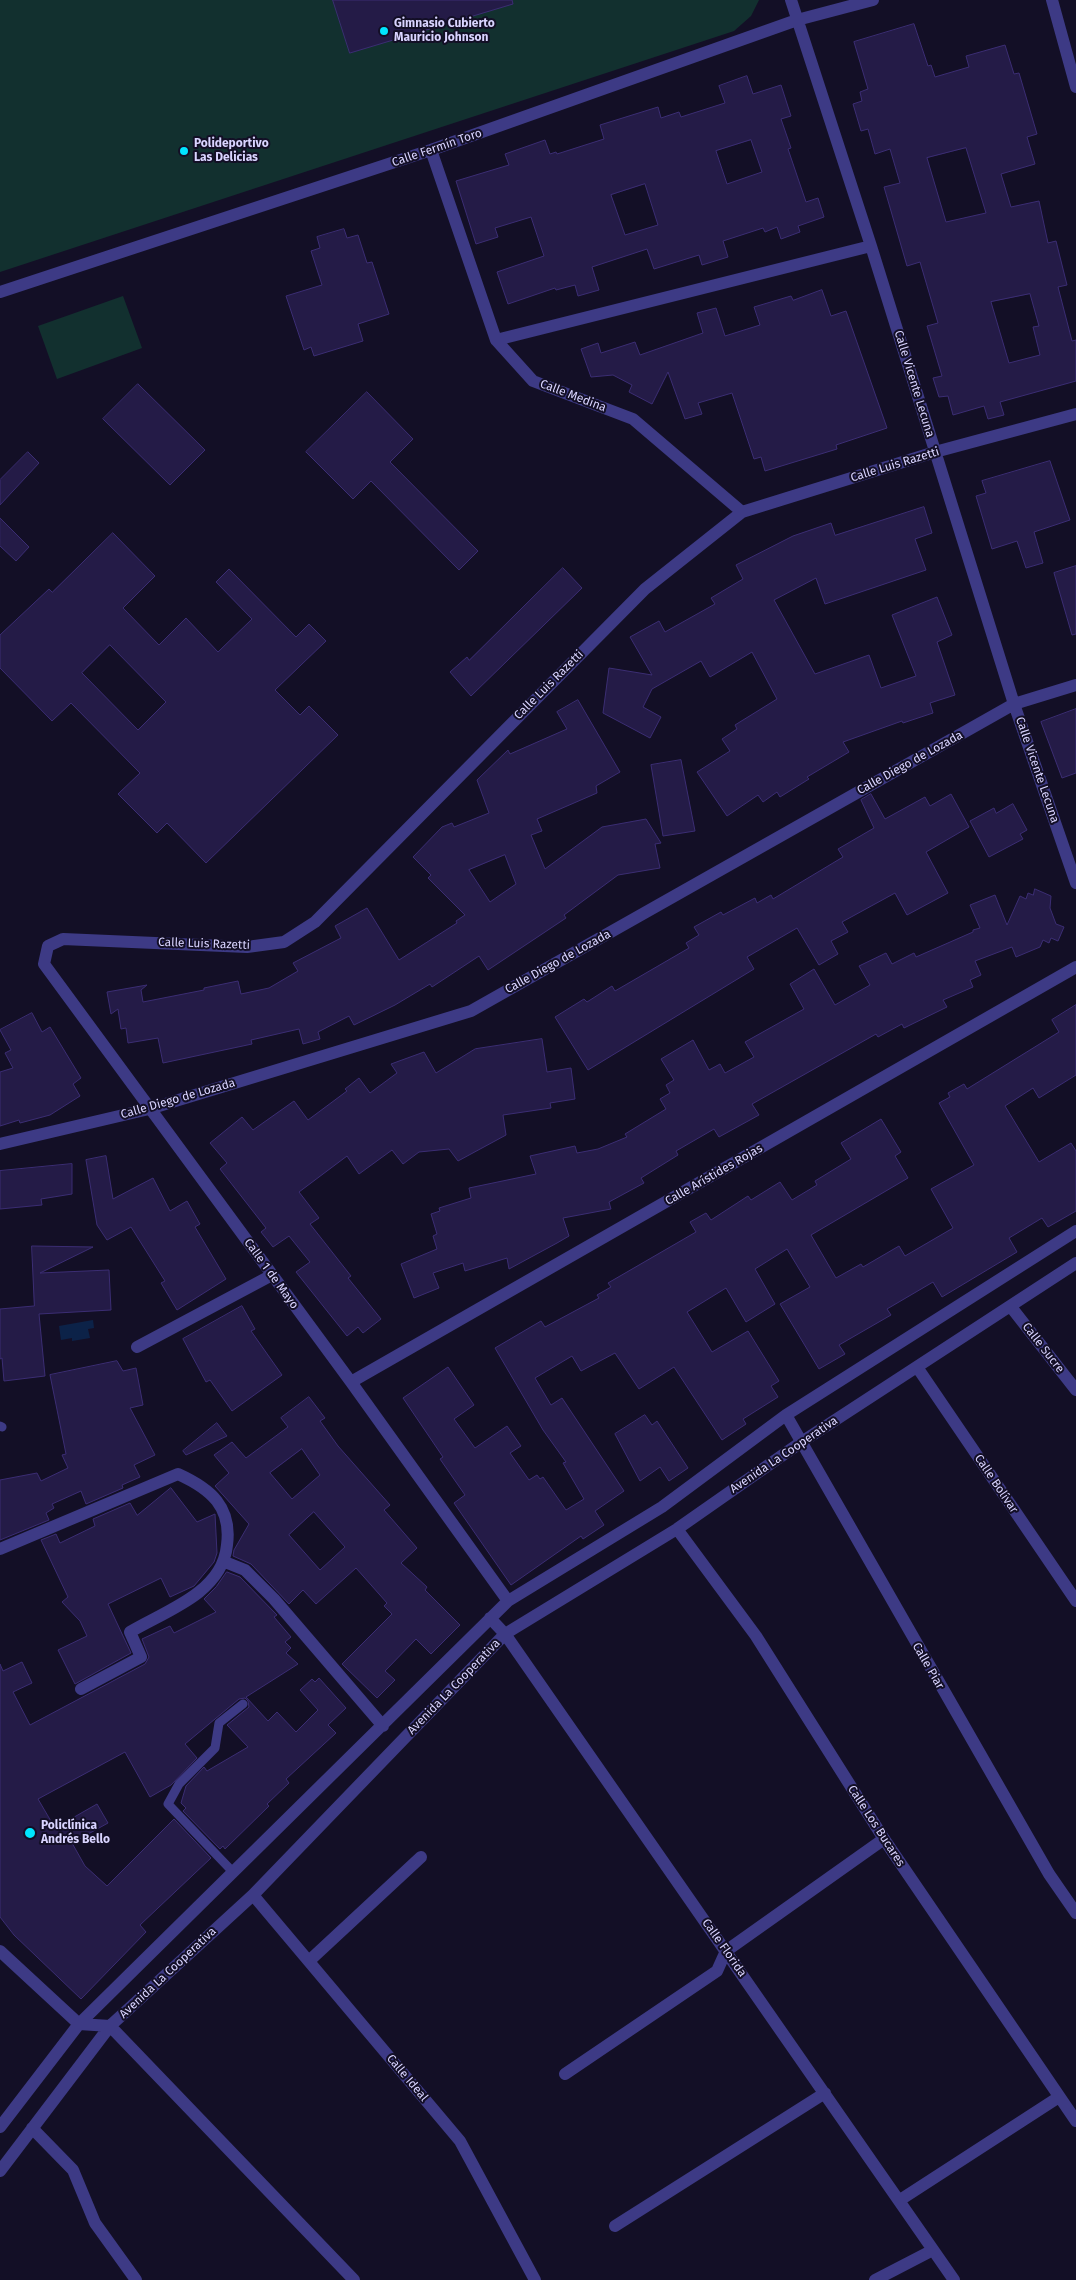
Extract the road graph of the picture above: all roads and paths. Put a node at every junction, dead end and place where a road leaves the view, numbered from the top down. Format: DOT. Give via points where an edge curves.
graph roads {
  1 [pos="791,0"];
  2 [pos="873,0"];
  3 [pos="1052,0"];
  4 [pos="797,20"];
  5 [pos="1076,88"];
  6 [pos="431,150"];
  7 [pos="871,246"];
  8 [pos="0,292"];
  9 [pos="496,340"];
  10 [pos="1076,414"];
  11 [pos="935,452"];
  12 [pos="742,512"];
  13 [pos="1076,685"];
  14 [pos="1014,704"];
  15 [pos="1076,882"];
  16 [pos="48,946"];
  17 [pos="1076,967"];
  18 [pos="149,1109"];
  19 [pos="0,1144"];
  20 [pos="1076,1231"];
  21 [pos="1076,1263"];
  22 [pos="272,1275"];
  23 [pos="1011,1307"];
  24 [pos="137,1347"];
  25 [pos="917,1367"];
  26 [pos="351,1382"];
  27 [pos="1076,1390"];
  28 [pos="786,1415"];
  29 [pos="800,1442"];
  30 [pos="677,1529"];
  31 [pos="0,1550"];
  32 [pos="225,1562"];
  33 [pos="508,1601"];
  34 [pos="1076,1601"];
  35 [pos="490,1618"];
  36 [pos="504,1634"];
  37 [pos="81,1689"];
  38 [pos="243,1704"];
  39 [pos="383,1726"];
  40 [pos="884,1839"];
  41 [pos="420,1857"];
  42 [pos="233,1872"];
  43 [pos="253,1895"];
  44 [pos="1076,1913"];
  45 [pos="0,1951"];
  46 [pos="726,1951"];
  47 [pos="309,1961"];
  48 [pos="79,2024"];
  49 [pos="110,2026"];
  50 [pos="565,2074"];
  51 [pos="825,2093"];
  52 [pos="1059,2097"];
  53 [pos="1076,2121"];
  54 [pos="0,2127"];
  55 [pos="32,2128"];
  56 [pos="0,2171"];
  57 [pos="900,2200"];
  58 [pos="615,2226"];
  59 [pos="933,2250"];
  60 [pos="136,2280"];
  61 [pos="354,2280"];
  62 [pos="535,2280"];
  63 [pos="875,2280"];
  64 [pos="954,2280"];
  1 -- 4 [label="street, Calle Vicente Lecuna"];
  2 -- 4 [label="street, Calle Fermín Toro"];
  3 -- 5 [label="street"];
  4 -- 6 [label="street, Calle Fermín Toro"];
  4 -- 7 [label="street, Calle Vicente Lecuna"];
  6 -- 8 [label="street, Calle Fermín Toro"];
  6 -- 9 [label="street, Calle Medina"];
  7 -- 9 [label="street"];
  7 -- 11 [label="street, Calle Vicente Lecuna"];
  9 -- 12 [label="street, Calle Medina" via="533,381 633,419"];
  10 -- 11 [label="street, Calle Luis Razetti"];
  11 -- 12 [label="street, Calle Luis Razetti"];
  11 -- 14 [label="street, Calle Vicente Lecuna"];
  12 -- 16 [label="street, Calle Luis Razetti" via="644,589 315,922 284,942 247,947 63,939"];
  13 -- 14 [label="street, Calle Diego de Lozada"];
  14 -- 15 [label="street, Calle Vicente Lecuna"];
  14 -- 18 [label="street, Calle Diego de Lozada" via="472,1011"];
  16 -- 18 [label="street, Calle 1 de Mayo" via="44,964"];
  17 -- 26 [label="street, Calle Arístides Rojas"];
  18 -- 19 [label="street, Calle Diego de Lozada"];
  18 -- 22 [label="street, Calle 1 de Mayo"];
  20 -- 28 [label="street, Avenida La Cooperativa"];
  21 -- 23 [label="street, Avenida La Cooperativa"];
  22 -- 24 [label="street"];
  22 -- 26 [label="street, Calle 1 de Mayo"];
  23 -- 25 [label="street, Avenida La Cooperativa"];
  23 -- 27 [label="street, Calle Sucre"];
  25 -- 29 [label="street, Avenida La Cooperativa"];
  25 -- 34 [label="street, Calle Bolívar"];
  26 -- 33 [label="street, Calle 1 de Mayo"];
  28 -- 29 [label="street, Calle Piar"];
  28 -- 33 [label="street, Avenida La Cooperativa" via="662,1507"];
  29 -- 30 [label="street, Avenida La Cooperativa"];
  29 -- 44 [label="street, Calle Piar" via="1049,1874"];
  30 -- 36 [label="street, Avenida La Cooperativa"];
  30 -- 40 [label="street, Calle Los Bucares" via="756,1636"];
  31 -- 32 [label="street" via="178,1474 196,1482 215,1498 226,1514 229,1529"];
  32 -- 37 [label="street" via="199,1592 130,1632 142,1656"];
  32 -- 39 [label="street" via="245,1570 274,1599"];
  33 -- 35 [label="street, Avenida La Cooperativa"];
  35 -- 36 [label="street, Calle Florida"];
  35 -- 39 [label="street, Avenida La Cooperativa"];
  36 -- 43 [label="street, Avenida La Cooperativa"];
  36 -- 46 [label="street, Calle Florida"];
  38 -- 42 [label="lane" via="219,1723 215,1748 179,1784 168,1804"];
  39 -- 42 [label="street, Avenida La Cooperativa"];
  40 -- 46 [label="street"];
  40 -- 52 [label="street, Calle Los Bucares"];
  41 -- 47 [label="street"];
  42 -- 48 [label="street, Avenida La Cooperativa"];
  43 -- 47 [label="street, Calle Ideal"];
  43 -- 49 [label="street, Avenida La Cooperativa"];
  45 -- 48 [label="street"];
  46 -- 50 [label="street" via="717,1971"];
  46 -- 51 [label="street, Calle Florida"];
  47 -- 62 [label="street, Calle Ideal" via="460,2141"];
  48 -- 49 [label="street"];
  48 -- 54 [label="street, Avenida La Cooperativa"];
  49 -- 55 [label="street, Avenida La Cooperativa"];
  49 -- 61 [label="street"];
  51 -- 57 [label="street, Calle Florida"];
  51 -- 58 [label="street"];
  52 -- 53 [label="street, Calle Los Bucares"];
  52 -- 57 [label="street"];
  55 -- 56 [label="street, Avenida La Cooperativa"];
  55 -- 60 [label="street" via="73,2170 95,2223"];
  57 -- 59 [label="street, Calle Florida"];
  59 -- 63 [label="street"];
  59 -- 64 [label="street, Calle Florida"];
}
